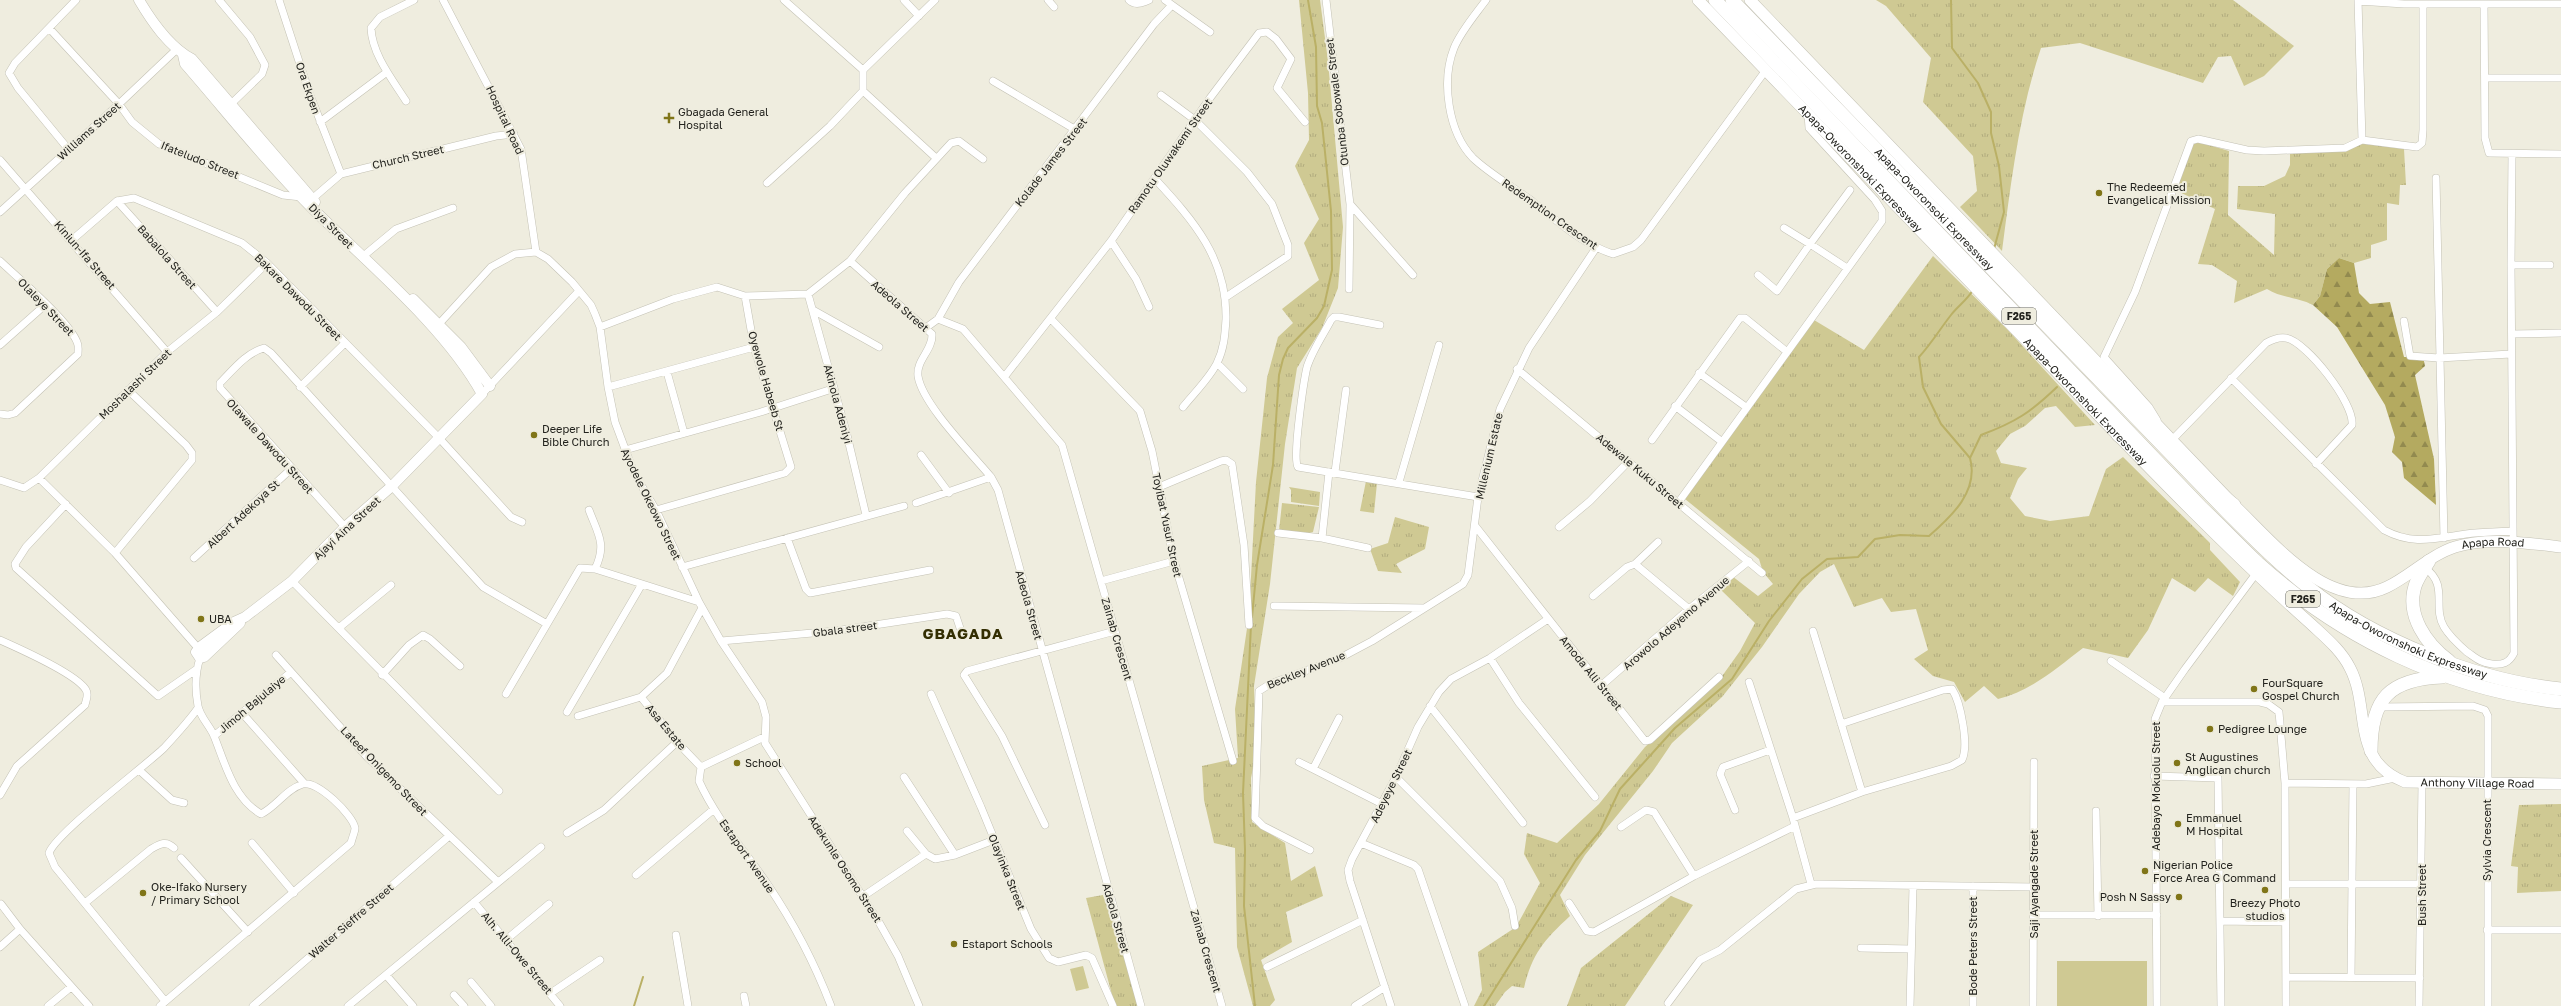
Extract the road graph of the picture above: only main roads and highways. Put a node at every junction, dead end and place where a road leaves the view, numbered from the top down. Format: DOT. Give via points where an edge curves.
graph roads {
  1 [pos="1698,0"];
  2 [pos="1715,0"];
  3 [pos="1732,0"];
  4 [pos="1750,0"];
  5 [pos="141,2"];
  6 [pos="180,52"];
  7 [pos="1916,200"];
  8 [pos="490,386"];
  9 [pos="482,394"];
  10 [pos="2141,415"];
  11 [pos="2122,432"];
  12 [pos="2180,461"];
  13 [pos="2200,469"];
  14 [pos="2161,472"];
  15 [pos="2215,490"];
  16 [pos="2231,509"];
  17 [pos="2561,546"];
  18 [pos="2427,565"];
  19 [pos="201,651"];
  20 [pos="2459,668"];
  21 [pos="2444,676"];
  22 [pos="2561,689"];
  23 [pos="2528,691"];
  24 [pos="2561,702"];
  25 [pos="2371,751"];
  26 [pos="2561,784"];
  1 -- 7 [label="main road, Apapa-Oworonshoki Expressway" via="1808,114"];
  2 -- 7 [label="highway, Apapa-Oworonsoki Expressway / F265"];
  3 -- 7 [label="highway, Apapa-Oworonsoki Expressway / F265"];
  4 -- 7 [label="main road, Apapa-Oworonsoki Expressway"];
  5 -- 6 [label="main road, Diya Street" via="166,38"];
  6 -- 8 [label="main road, Diya Street" via="192,59 312,199 461,347"];
  6 -- 9 [label="main road, Diya Street" via="185,64 301,196 381,274 467,366"];
  7 -- 10 [label="highway, Apapa-Oworonsoki Expressway / F265"];
  7 -- 11 [label="highway, Apapa-Oworonsoki Expressway / F265"];
  9 -- 19 [label="main road, Ajayi Aina Street" via="440,439 345,527 292,581 245,617 229,634"];
  10 -- 12 [label="highway, Apapa-Oworonshoki Expressway / F265"];
  10 -- 13 [label="main road, Apapa-Oworonshoki Expressway" via="2159,426"];
  11 -- 14 [label="highway, Apapa-Oworonshoki Expressway / F265"];
  11 -- 14 [label="highway"];
  12 -- 15 [label="highway"];
  12 -- 16 [label="highway, Apapa-Oworonshoki Expressway / F265"];
  13 -- 15 [label="highway"];
  13 -- 16 [label="main road, Apapa-Oworonshoki Expressway"];
  14 -- 21 [label="highway, Apapa-Oworonshoki Expressway / F265" via="2259,564 2305,600 2366,640"];
  14 -- 25 [label="main road, Apapa-Oworonshoki Expressway" via="2256,575 2336,646 2350,668 2357,686 2362,726"];
  15 -- 16 [label="highway"];
  16 -- 18 [label="main road, Apapa-Oworonshoki Expressway" via="2327,586 2346,593 2371,594"];
  16 -- 20 [label="highway, Apapa-Oworonshoki Expressway / F265" via="2274,558 2328,601 2410,647"];
  17 -- 18 [label="main road, Apapa Road" via="2466,544 2445,551"];
  18 -- 20 [label="highway" via="2415,586 2416,624 2426,639"];
  20 -- 23 [label="highway, Apapa-Oworonshoki Expressway / F265"];
  21 -- 23 [label="highway, Apapa-Oworonshoki Expressway / F265"];
  21 -- 25 [label="highway" via="2412,680 2394,687 2374,718"];
  22 -- 23 [label="highway, Apapa-Oworonshoki Expressway / F265"];
  23 -- 24 [label="highway, F265"];
  25 -- 26 [label="main road, Anthony Village Road" via="2376,761 2395,778 2405,782"];
}
